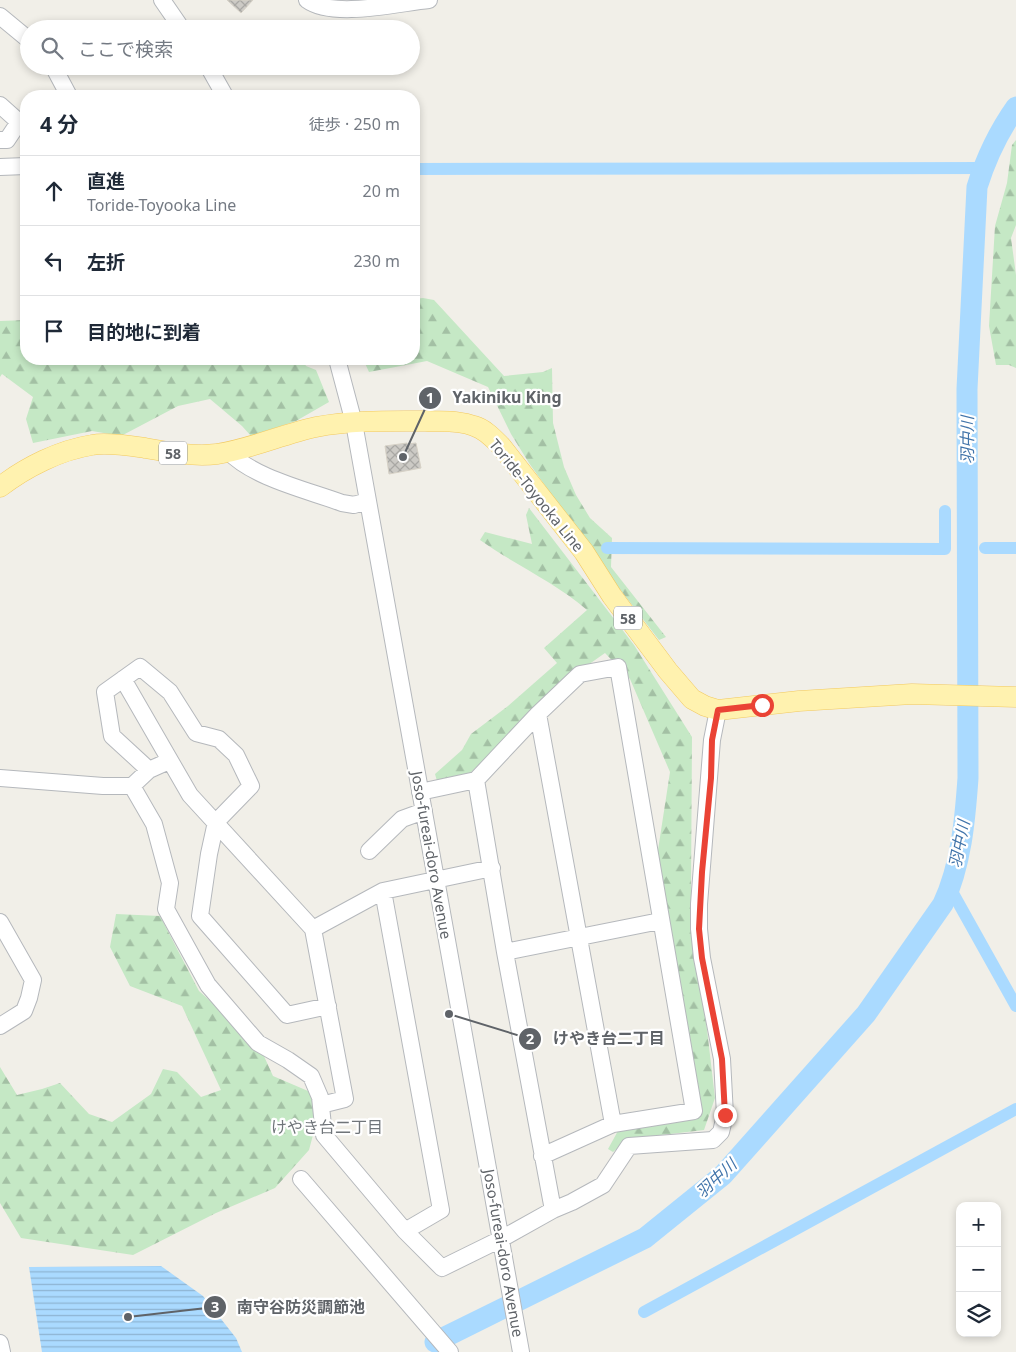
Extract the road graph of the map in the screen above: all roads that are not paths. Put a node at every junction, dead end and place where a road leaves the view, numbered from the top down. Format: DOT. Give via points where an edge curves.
graph roads {
  1 [pos="162,0"];
  2 [pos="307,0"];
  3 [pos="429,0"];
  4 [pos="405,1"];
  5 [pos="0,16"];
  6 [pos="176,20"];
  7 [pos="20,33"];
  8 [pos="58,75"];
  9 [pos="213,75"];
  10 [pos="66,90"];
  11 [pos="222,90"];
  12 [pos="0,105"];
  13 [pos="0,140"];
  14 [pos="20,166"];
  15 [pos="0,167"];
  16 [pos="339,365"];
  17 [pos="354,423"];
  18 [pos="228,451"];
  19 [pos="0,487"];
  20 [pos="367,501"];
  21 [pos="123,679"];
  22 [pos="1016,697"];
  23 [pos="718,710"];
  24 [pos="538,714"];
  25 [pos="169,761"];
  26 [pos="150,770"];
  27 [pos="0,778"];
  28 [pos="476,780"];
  29 [pos="132,786"];
  30 [pos="420,792"];
  31 [pos="424,811"];
  32 [pos="216,822"];
  33 [pos="369,851"];
  34 [pos="492,868"];
  35 [pos="436,879"];
  36 [pos="383,891"];
  37 [pos="660,921"];
  38 [pos="0,922"];
  39 [pos="314,929"];
  40 [pos="579,937"];
  41 [pos="505,952"];
  42 [pos="328,1006"];
  43 [pos="0,1026"];
  44 [pos="321,1105"];
  45 [pos="613,1124"];
  46 [pos="542,1156"];
  47 [pos="301,1179"];
  48 [pos="553,1210"];
  49 [pos="405,1230"];
  50 [pos="501,1239"];
  51 [pos="0,1343"];
  52 [pos="2,1352"];
  53 [pos="450,1352"];
  54 [pos="521,1352"];
  1 -- 6 [label="street"];
  2 -- 4 [label="street" via="336,9"];
  3 -- 4 [label="street"];
  5 -- 7 [label="street"];
  8 -- 10 [label="street"];
  9 -- 11 [label="street"];
  12 -- 13 [label="street" via="19,122 7,140"];
  14 -- 15 [label="street"];
  16 -- 17 [label="street, Joso-fureai-doro Avenue"];
  17 -- 18 [label="main road, Toride-Toyooka Line / 58" via="316,427"];
  17 -- 20 [label="street, Joso-fureai-doro Avenue"];
  17 -- 23 [label="main road, Toride-Toyooka Line / 58" via="458,422 476,426 491,436 584,552 668,672 692,699"];
  18 -- 19 [label="main road, Toride-Toyooka Line / 58" via="186,454 94,444 42,462"];
  18 -- 20 [label="street" via="237,461 260,473 342,503 354,505"];
  20 -- 30 [label="street, Joso-fureai-doro Avenue"];
  21 -- 25 [label="street"];
  21 -- 26 [label="street" via="105,692 112,736"];
  21 -- 32 [label="street" via="140,667 170,692 196,733 218,739 236,755 251,786"];
  22 -- 23 [label="main road, Toride-Toyooka Line / 58" via="912,694"];
  23 -- 48 [label="street" via="712,740 699,929 722,1059 725,1115 721,1132 713,1140 629,1146 603,1185"];
  24 -- 28 [label="street"];
  24 -- 37 [label="street" via="580,674 618,667"];
  24 -- 40 [label="street"];
  25 -- 26 [label="street"];
  25 -- 32 [label="street" via="190,795"];
  26 -- 29 [label="street"];
  27 -- 29 [label="street"];
  28 -- 30 [label="street"];
  28 -- 34 [label="street"];
  29 -- 44 [label="street" via="154,824 170,883 166,909 208,985 258,1043 311,1076"];
  30 -- 31 [label="street, Joso-fureai-doro Avenue"];
  31 -- 33 [label="street" via="402,819"];
  31 -- 35 [label="street, Joso-fureai-doro Avenue"];
  32 -- 39 [label="street"];
  32 -- 42 [label="street" via="200,916 288,1015"];
  34 -- 35 [label="street"];
  34 -- 41 [label="street"];
  35 -- 36 [label="street"];
  35 -- 50 [label="street, Joso-fureai-doro Avenue"];
  36 -- 39 [label="street"];
  36 -- 49 [label="street" via="441,1210"];
  37 -- 40 [label="street"];
  37 -- 45 [label="street" via="694,1111"];
  38 -- 43 [label="street" via="33,980 24,1011"];
  39 -- 42 [label="street"];
  40 -- 41 [label="street"];
  40 -- 45 [label="street"];
  41 -- 46 [label="street"];
  42 -- 44 [label="street" via="345,1099"];
  44 -- 49 [label="street" via="324,1134"];
  45 -- 46 [label="street"];
  46 -- 48 [label="street"];
  47 -- 53 [label="street"];
  48 -- 50 [label="street"];
  49 -- 50 [label="street" via="442,1268"];
  50 -- 54 [label="street, Joso-fureai-doro Avenue"];
  51 -- 52 [label="street"];
}
